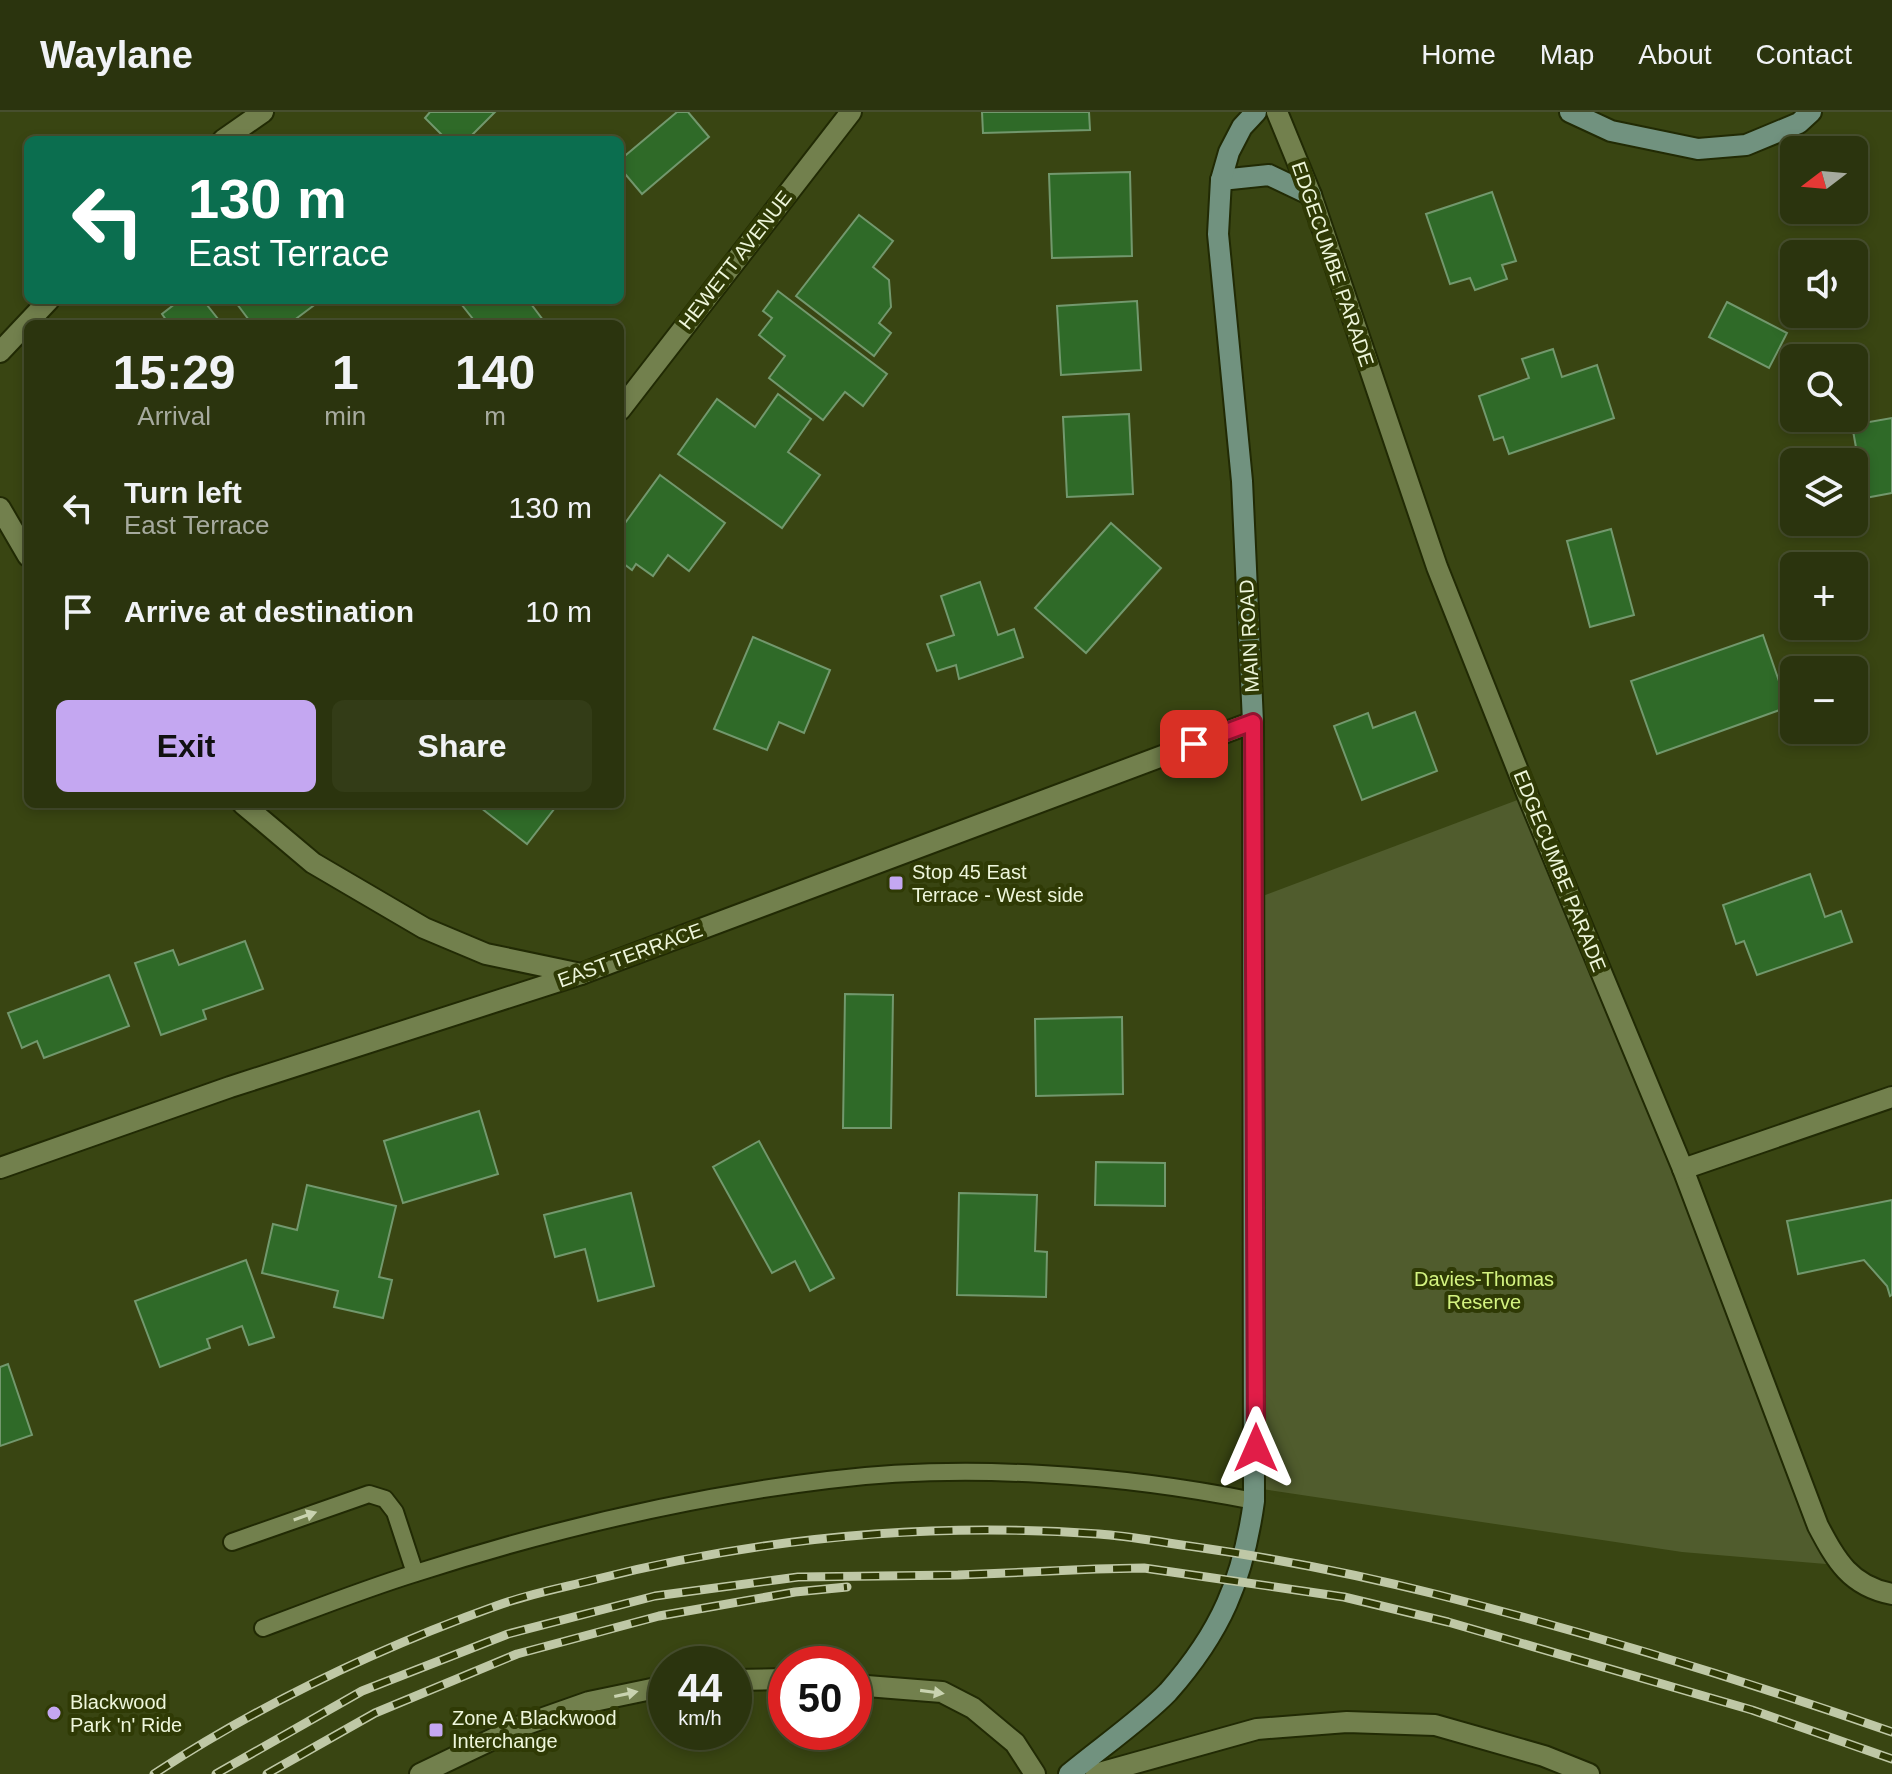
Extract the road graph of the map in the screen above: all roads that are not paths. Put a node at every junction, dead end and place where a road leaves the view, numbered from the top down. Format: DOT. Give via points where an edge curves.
graph roads {
  1 [pos="263,112"];
  2 [pos="851,112"];
  3 [pos="1256,112"];
  4 [pos="1277,112"];
  5 [pos="1570,112"];
  6 [pos="1811,112"];
  7 [pos="229,136"];
  8 [pos="1221,180"];
  9 [pos="1311,195"];
  10 [pos="45,304"];
  11 [pos="30,320"];
  12 [pos="24,327"];
  13 [pos="0,352"];
  14 [pos="624,405"];
  15 [pos="0,508"];
  16 [pos="24,549"];
  17 [pos="1253,722"];
  18 [pos="248,808"];
  19 [pos="581,974"];
  20 [pos="1892,1097"];
  21 [pos="0,1168"];
  22 [pos="1683,1169"];
  23 [pos="1254,1501"];
  24 [pos="232,1542"];
  25 [pos="415,1573"];
  26 [pos="1892,1594"];
  27 [pos="263,1628"];
  28 [pos="872,1686"];
  29 [pos="648,1690"];
  30 [pos="420,1774"];
  31 [pos="1035,1774"];
  32 [pos="1069,1774"];
  33 [pos="1096,1774"];
  34 [pos="1589,1774"];
  1 -- 7 [label="street"];
  2 -- 14 [label="street, HEWETT AVENUE"];
  3 -- 8 [label="main road, MAIN ROAD" via="1229,152"];
  4 -- 9 [label="street, EDGECUMBE PARADE"];
  5 -- 6 [label="main road" via="1611,131 1698,149 1746,145 1799,123"];
  8 -- 9 [label="main road" via="1269,175"];
  8 -- 17 [label="main road, MAIN ROAD" via="1218,234 1242,481"];
  9 -- 22 [label="street, EDGECUMBE PARADE" via="1437,567"];
  10 -- 11 [label="street"];
  12 -- 13 [label="street"];
  15 -- 16 [label="street"];
  17 -- 19 [label="street, EAST TERRACE"];
  17 -- 23 [label="main road, MAIN ROAD"];
  18 -- 19 [label="street" via="313,863 424,928 486,954"];
  19 -- 21 [label="street, EAST TERRACE"];
  20 -- 22 [label="street"];
  22 -- 26 [label="street, EDGECUMBE PARADE" via="1818,1526 1838,1565 1874,1590"];
  23 -- 25 [label="lane" via="1072,1476 939,1473 830,1480 686,1502"];
  23 -- 32 [label="main road, MAIN ROAD" via="1246,1554 1225,1613 1208,1641 1166,1694"];
  24 -- 25 [label="lane, one-way" via="369,1494 385,1499 395,1512"];
  25 -- 27 [label="lane"];
  28 -- 31 [label="street, one-way" via="942,1692 973,1708 1015,1743"];
  30 -- 29 [label="street, one-way" via="518,1727 589,1702"];
  33 -- 34 [label="street" via="1257,1729 1347,1722 1435,1725"];
}
